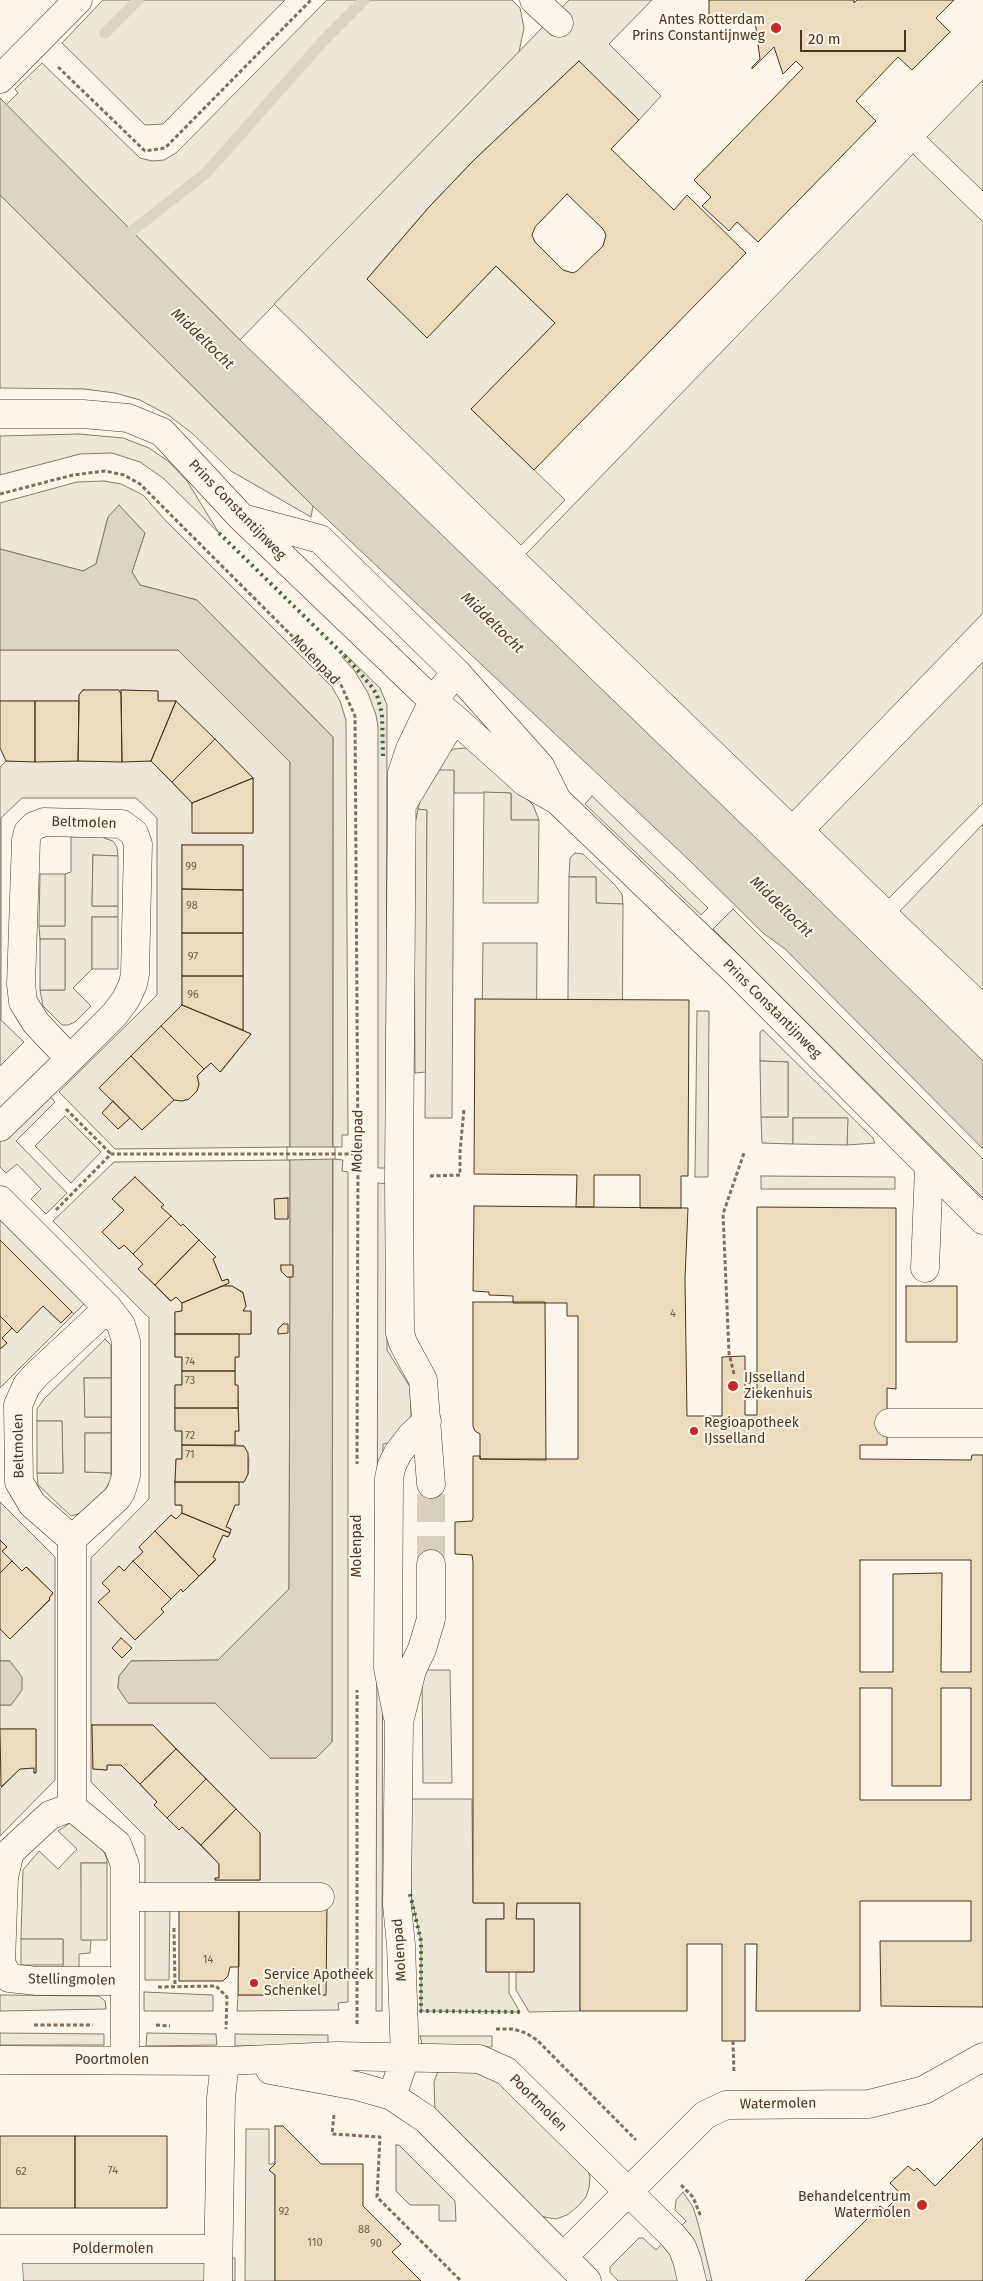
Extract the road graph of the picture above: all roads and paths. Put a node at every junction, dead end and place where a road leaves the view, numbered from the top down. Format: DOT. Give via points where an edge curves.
graph roads {
  1 [pos="78,0"];
  2 [pos="312,0"];
  3 [pos="534,0"];
  4 [pos="559,24"];
  5 [pos="35,45"];
  6 [pos="1,78"];
  7 [pos="0,414"];
  8 [pos="0,494"];
  9 [pos="242,518"];
  10 [pos="456,672"];
  11 [pos="433,701"];
  12 [pos="454,718"];
  13 [pos="557,800"];
  14 [pos="403,805"];
  15 [pos="70,1058"];
  16 [pos="42,1086"];
  17 [pos="0,1127"];
  18 [pos="744,1153"];
  19 [pos="111,1154"];
  20 [pos="358,1154"];
  21 [pos="929,1167"];
  22 [pos="0,1200"];
  23 [pos="983,1220"];
  24 [pos="33,1234"];
  25 [pos="925,1268"];
  26 [pos="108,1308"];
  27 [pos="734,1374"];
  28 [pos="426,1421"];
  29 [pos="889,1423"];
  30 [pos="983,1423"];
  31 [pos="357,1473"];
  32 [pos="431,1484"];
  33 [pos="72,1539"];
  34 [pos="431,1564"];
  35 [pos="357,1682"];
  36 [pos="399,1722"];
  37 [pos="72,1807"];
  38 [pos="125,1897"];
  39 [pos="174,1897"];
  40 [pos="320,1897"];
  41 [pos="125,1984"];
  42 [pos="175,1987"];
  43 [pos="226,2027"];
  44 [pos="357,2030"];
  45 [pos="983,2057"];
  46 [pos="405,2058"];
  47 [pos="0,2060"];
  48 [pos="125,2060"];
  49 [pos="224,2061"];
  50 [pos="392,2096"];
  51 [pos="334,2112"];
  52 [pos="626,2192"];
  53 [pos="4,2249"];
  54 [pos="218,2249"];
  55 [pos="563,2257"];
  56 [pos="9,2281"];
  57 [pos="218,2281"];
  58 [pos="461,2281"];
  59 [pos="587,2281"];
  60 [pos="692,2281"];
  1 -- 5 [label="street"];
  2 -- 5 [label="path" via="165,148 145,151"];
  3 -- 4 [label="street"];
  5 -- 6 [label="street"];
  7 -- 9 [label="street, Prins Constantijnweg" via="83,414 128,418 162,432"];
  8 -- 20 [label="path, Molenpad" via="104,471 124,475 140,484 341,685 355,716 357,766"];
  9 -- 10 [label="street, Prins Constantijnweg" via="320,539"];
  9 -- 11 [label="street" via="296,542 405,648"];
  10 -- 11 [label="street"];
  10 -- 13 [label="street, Prins Constantijnweg" via="540,766"];
  11 -- 12 [label="street, Prins Constantijnweg"];
  11 -- 14 [label="street" via="402,773"];
  12 -- 13 [label="street, Prins Constantijnweg" via="524,782"];
  12 -- 14 [label="street"];
  13 -- 21 [label="street, Prins Constantijnweg" via="735,971"];
  14 -- 28 [label="street" via="400,1333 423,1380"];
  15 -- 15 [label="street, Beltmolen" via="36,1023 22,994 26,840 28,832 44,822 122,824 134,833 138,844 135,974 126,999 115,1014"];
  15 -- 16 [label="street, Beltmolen"];
  16 -- 17 [label="street, Beltmolen"];
  16 -- 19 [label="path"];
  18 -- 27 [label="path" via="723,1214 730,1353"];
  19 -- 20 [label="path"];
  19 -- 24 [label="path"];
  20 -- 31 [label="path, Molenpad"];
  21 -- 23 [label="street, Prins Constantijnweg"];
  21 -- 25 [label="street"];
  22 -- 24 [label="street"];
  24 -- 26 [label="street"];
  26 -- 33 [label="street" via="121,1325 126,1341 126,1476 117,1498"];
  26 -- 33 [label="street, Beltmolen" via="37,1374 24,1390 18,1405 19,1482 32,1504"];
  28 -- 32 [label="street"];
  28 -- 36 [label="street, Molenpad" via="398,1453 389,1478 388,1668"];
  29 -- 30 [label="street"];
  33 -- 37 [label="street"];
  34 -- 36 [label="street, Molenpad" via="430,1626 412,1670"];
  35 -- 44 [label="path"];
  36 -- 46 [label="street, Molenpad" via="397,1906"];
  37 -- 38 [label="street, Stellingmolen" via="117,1844 125,1865"];
  37 -- 41 [label="street, Stellingmolen" via="50,1815 10,1852 4,1877 2,1963 9,1978"];
  38 -- 39 [label="street"];
  38 -- 41 [label="street, Stellingmolen"];
  39 -- 40 [label="street"];
  39 -- 42 [label="path"];
  41 -- 42 [label="path, Stellingmolen"];
  41 -- 48 [label="street, Stellingmolen"];
  42 -- 43 [label="path, Stellingmolen" via="216,1986 227,1997"];
  45 -- 52 [label="street, Watermolen" via="924,2090 869,2104 726,2105 705,2115"];
  46 -- 49 [label="street, Poortmolen" via="337,2056"];
  46 -- 50 [label="street"];
  46 -- 52 [label="street, Poortmolen" via="479,2059 506,2071"];
  47 -- 48 [label="street, Poortmolen"];
  48 -- 49 [label="street, Poortmolen"];
  49 -- 50 [label="street, Poortmolen" via="357,2086"];
  49 -- 54 [label="street"];
  50 -- 55 [label="street, Poortmolen" via="426,2119"];
  51 -- 58 [label="path" via="332,2134 380,2137 377,2197"];
  52 -- 55 [label="street, Watermolen"];
  52 -- 60 [label="street, Poortmolen" via="682,2247"];
  53 -- 54 [label="street, Poldermolen"];
  53 -- 56 [label="street, Poldermolen"];
  54 -- 57 [label="street"];
  55 -- 59 [label="street, Poortmolen"];
}
